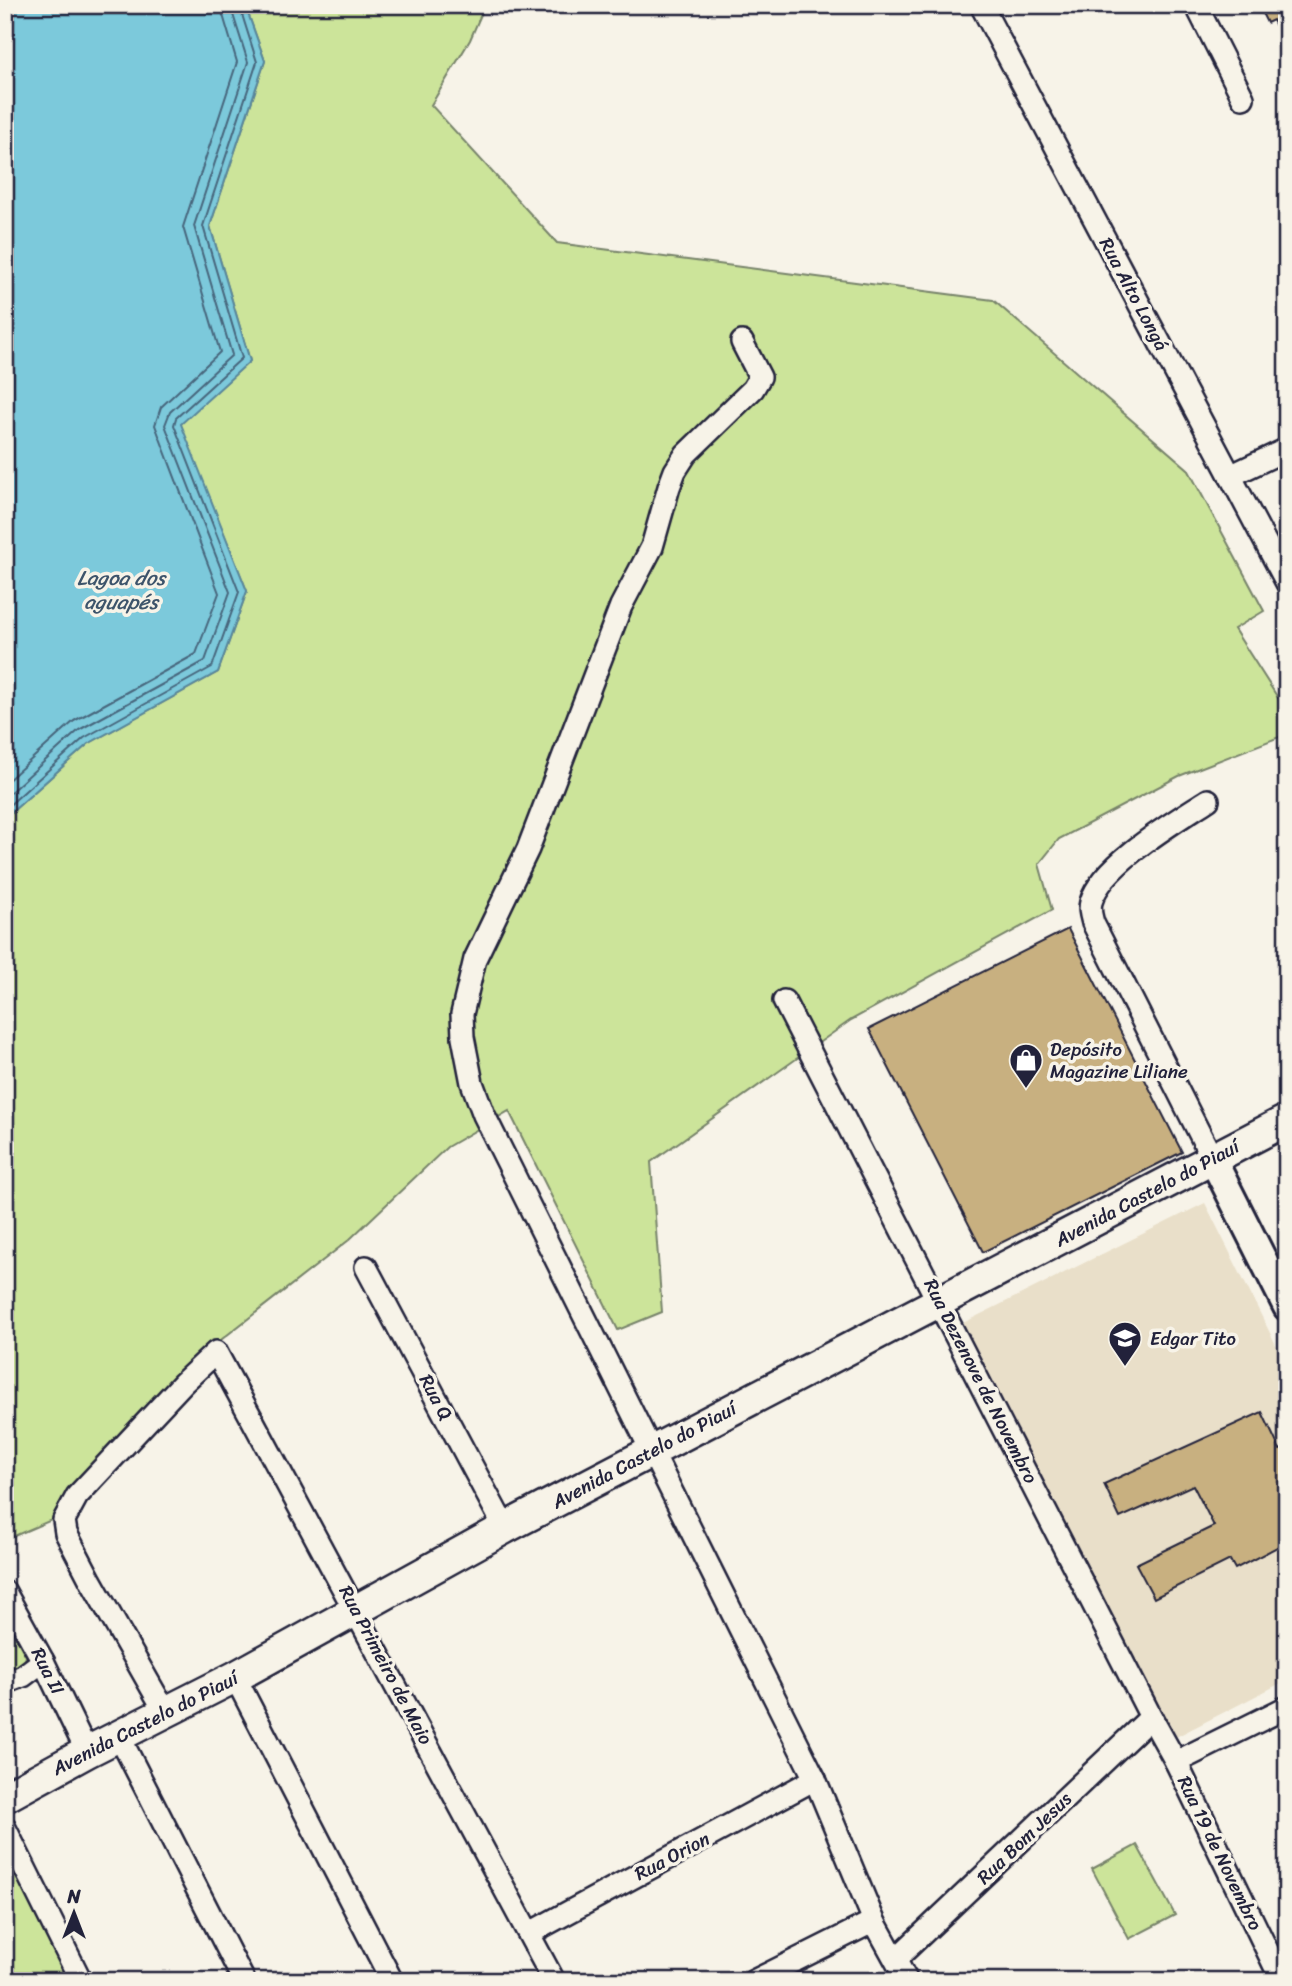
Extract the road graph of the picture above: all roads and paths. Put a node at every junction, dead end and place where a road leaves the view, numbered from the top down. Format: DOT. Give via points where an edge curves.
graph roads {
  1 [pos="981,5"];
  2 [pos="1196,5"];
  3 [pos="1243,98"];
  4 [pos="742,342"];
  5 [pos="1287,449"];
  6 [pos="1230,476"];
  7 [pos="1287,583"];
  8 [pos="1208,800"];
  9 [pos="784,1001"];
  10 [pos="1287,1120"];
  11 [pos="1212,1158"];
  12 [pos="366,1267"];
  13 [pos="940,1302"];
  14 [pos="1287,1307"];
  15 [pos="653,1450"];
  16 [pos="505,1528"];
  17 [pos="5,1592"];
  18 [pos="356,1611"];
  19 [pos="43,1661"];
  20 [pos="235,1678"];
  21 [pos="5,1683"];
  22 [pos="1287,1707"];
  23 [pos="166,1713"];
  24 [pos="1151,1717"];
  25 [pos="119,1736"];
  26 [pos="87,1752"];
  27 [pos="1177,1762"];
  28 [pos="815,1779"];
  29 [pos="5,1797"];
  30 [pos="5,1828"];
  31 [pos="874,1921"];
  32 [pos="530,1933"];
  33 [pos="896,1959"];
  34 [pos="80,1981"];
  35 [pos="244,1981"];
  36 [pos="392,1981"];
  37 [pos="554,1981"];
  38 [pos="754,1981"];
  39 [pos="907,1981"];
  40 [pos="1282,1981"];
  1 -- 6 [label="street, Rua Alto Longá"];
  2 -- 3 [label="street"];
  4 -- 15 [label="street" via="760,377 686,454 676,471 652,547 621,606 527,849 475,959 462,1014 468,1070 484,1115"];
  5 -- 6 [label="street"];
  6 -- 7 [label="street, Rua Alto Longá"];
  8 -- 11 [label="street" via="1126,858 1105,878 1089,911"];
  9 -- 13 [label="street, Rua Dezenove de Novembro"];
  10 -- 11 [label="main road, Avenida Castelo do Piauí"];
  11 -- 13 [label="main road, Avenida Castelo do Piauí"];
  11 -- 14 [label="street"];
  12 -- 16 [label="street, Rua Q"];
  13 -- 15 [label="main road, Avenida Castelo do Piauí"];
  13 -- 24 [label="street, Rua Dezenove de Novembro"];
  15 -- 16 [label="main road, Avenida Castelo do Piauí"];
  15 -- 28 [label="street"];
  16 -- 18 [label="main road, Avenida Castelo do Piauí"];
  17 -- 19 [label="street, Rua II"];
  18 -- 20 [label="main road, Avenida Castelo do Piauí"];
  18 -- 23 [label="street, Rua Primeiro de Maio" via="215,1352 85,1487 64,1520 66,1533"];
  18 -- 32 [label="street, Rua Primeiro de Maio"];
  19 -- 21 [label="street"];
  19 -- 26 [label="street, Rua II"];
  20 -- 23 [label="main road, Avenida Castelo do Piauí"];
  20 -- 36 [label="street"];
  22 -- 27 [label="street"];
  23 -- 25 [label="main road, Avenida Castelo do Piauí"];
  24 -- 27 [label="street, Rua Dezenove de Novembro"];
  24 -- 33 [label="street, Rua Bom Jesus"];
  25 -- 26 [label="main road, Avenida Castelo do Piauí"];
  25 -- 35 [label="street"];
  26 -- 29 [label="main road, Avenida Castelo do Piauí"];
  27 -- 40 [label="street, Rua 19 de Novembro"];
  28 -- 31 [label="street"];
  28 -- 32 [label="street, Rua Orion"];
  30 -- 34 [label="street"];
  31 -- 33 [label="street"];
  31 -- 38 [label="street"];
  32 -- 37 [label="street, Rua Primeiro de Maio"];
  33 -- 39 [label="street"];
}
